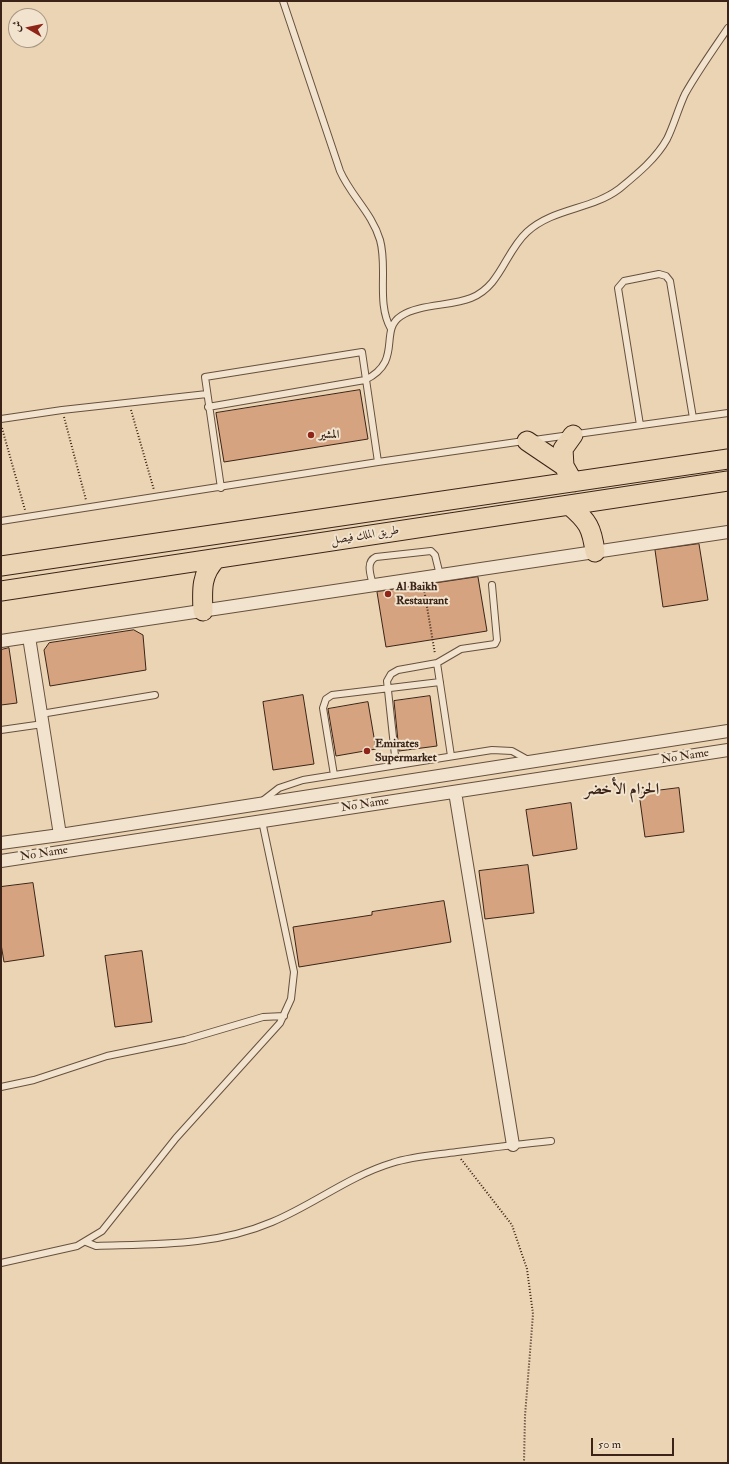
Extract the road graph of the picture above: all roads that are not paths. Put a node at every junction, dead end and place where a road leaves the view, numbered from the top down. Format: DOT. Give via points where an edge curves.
graph roads {
  1 [pos="283,1"];
  2 [pos="728,28"];
  3 [pos="391,329"];
  4 [pos="365,380"];
  5 [pos="207,394"];
  6 [pos="208,407"];
  7 [pos="728,413"];
  8 [pos="693,418"];
  9 [pos="1,419"];
  10 [pos="640,425"];
  11 [pos="573,435"];
  12 [pos="527,441"];
  13 [pos="728,459"];
  14 [pos="378,462"];
  15 [pos="568,474"];
  16 [pos="728,482"];
  17 [pos="221,488"];
  18 [pos="569,505"];
  19 [pos="1,521"];
  20 [pos="728,532"];
  21 [pos="594,552"];
  22 [pos="216,558"];
  23 [pos="1,566"];
  24 [pos="440,575"];
  25 [pos="373,585"];
  26 [pos="492,585"];
  27 [pos="1,591"];
  28 [pos="203,611"];
  29 [pos="29,637"];
  30 [pos="1,641"];
  31 [pos="437,663"];
  32 [pos="440,682"];
  33 [pos="387,688"];
  34 [pos="155,695"];
  35 [pos="42,719"];
  36 [pos="1,730"];
  37 [pos="728,731"];
  38 [pos="728,750"];
  39 [pos="451,756"];
  40 [pos="530,761"];
  41 [pos="396,765"];
  42 [pos="334,775"];
  43 [pos="455,792"];
  44 [pos="260,803"];
  45 [pos="262,821"];
  46 [pos="60,835"];
  47 [pos="1,843"];
  48 [pos="1,861"];
  49 [pos="284,1016"];
  50 [pos="1,1087"];
  51 [pos="551,1141"];
  52 [pos="513,1145"];
  53 [pos="86,1242"];
  54 [pos="1,1263"];
  1 -- 3 [label="lane" via="340,171 351,193 371,218 380,240 384,260 385,316"];
  2 -- 3 [label="lane" via="685,94 662,147 633,176 607,196 585,206 554,214 535,225 515,245 496,278 471,298 408,312 397,318"];
  3 -- 4 [label="lane" via="387,358 380,369"];
  4 -- 5 [label="lane" via="362,352 205,377"];
  4 -- 6 [label="lane"];
  4 -- 14 [label="lane"];
  5 -- 6 [label="lane"];
  5 -- 9 [label="lane"];
  6 -- 17 [label="lane"];
  7 -- 8 [label="lane"];
  8 -- 10 [label="lane"];
  8 -- 10 [label="lane" via="671,284 668,278 659,274 624,281 618,288"];
  10 -- 11 [label="lane"];
  11 -- 12 [label="lane"];
  11 -- 15 [label="main road" via="563,449"];
  12 -- 14 [label="lane"];
  12 -- 15 [label="main road"];
  13 -- 15 [label="main road, طريق الملك فيصل"];
  14 -- 17 [label="lane"];
  15 -- 23 [label="main road, طريق الملك فيصل"];
  16 -- 18 [label="main road, طريق الملك فيصل"];
  17 -- 19 [label="lane"];
  18 -- 21 [label="main road" via="589,526"];
  18 -- 22 [label="main road, طريق الملك فيصل"];
  20 -- 21 [label="street"];
  21 -- 24 [label="street"];
  22 -- 27 [label="main road, طريق الملك فيصل"];
  22 -- 28 [label="main road" via="206,570 204,577"];
  24 -- 25 [label="street"];
  24 -- 25 [label="lane" via="435,555 428,550 376,557 370,564"];
  25 -- 28 [label="street"];
  26 -- 31 [label="lane" via="496,643 461,649"];
  28 -- 29 [label="street"];
  29 -- 30 [label="street"];
  29 -- 35 [label="street, No Name"];
  31 -- 32 [label="lane"];
  31 -- 33 [label="lane" via="398,670 391,674"];
  32 -- 33 [label="lane"];
  32 -- 39 [label="lane"];
  33 -- 41 [label="lane"];
  33 -- 42 [label="lane" via="332,695 324,701 323,711"];
  34 -- 35 [label="lane"];
  35 -- 36 [label="lane"];
  35 -- 46 [label="street, No Name"];
  37 -- 40 [label="street, No Name"];
  38 -- 43 [label="street, No Name"];
  39 -- 40 [label="lane" via="506,749"];
  39 -- 41 [label="lane"];
  40 -- 44 [label="street, No Name"];
  41 -- 42 [label="lane"];
  42 -- 44 [label="lane" via="291,783 274,791"];
  43 -- 45 [label="street, No Name"];
  43 -- 52 [label="street"];
  44 -- 46 [label="street, No Name"];
  45 -- 48 [label="street, No Name"];
  45 -- 49 [label="lane" via="294,972 291,999"];
  46 -- 47 [label="street, No Name"];
  49 -- 50 [label="lane" via="263,1017 185,1040 107,1056 34,1080"];
  49 -- 53 [label="lane" via="274,1031 176,1138 108,1224"];
  51 -- 52 [label="lane"];
  52 -- 53 [label="lane" via="409,1159 379,1167 293,1213 232,1236 181,1244 93,1246"];
  53 -- 54 [label="lane" via="68,1249"];
}
